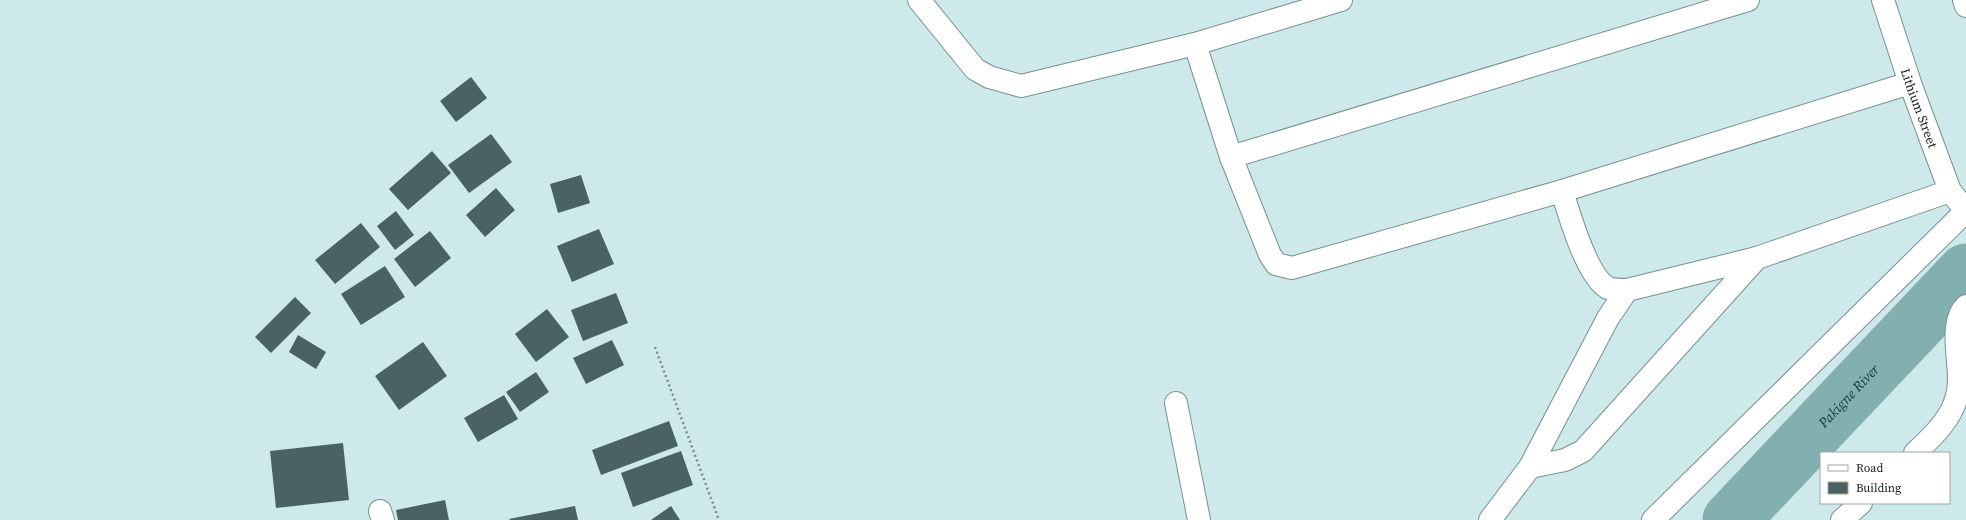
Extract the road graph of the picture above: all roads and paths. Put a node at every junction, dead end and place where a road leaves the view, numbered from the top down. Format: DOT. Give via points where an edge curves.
graph roads {
  1 [pos="919,0"];
  2 [pos="1341,0"];
  3 [pos="1748,0"];
  4 [pos="1883,0"];
  5 [pos="1964,0"];
  6 [pos="1966,6"];
  7 [pos="1195,44"];
  8 [pos="1910,83"];
  9 [pos="1231,157"];
  10 [pos="1562,191"];
  11 [pos="1950,191"];
  12 [pos="1966,211"];
  13 [pos="1757,258"];
  14 [pos="1627,290"];
  15 [pos="1966,306"];
  16 [pos="655,347"];
  17 [pos="1176,403"];
  18 [pos="1916,452"];
  19 [pos="1530,467"];
  20 [pos="1860,504"];
  21 [pos="719,520"];
  22 [pos="1199,520"];
  23 [pos="1490,520"];
  24 [pos="1653,520"];
  25 [pos="1842,520"];
  1 -- 7 [label="street" via="975,69 989,77 1021,86"];
  2 -- 7 [label="street"];
  3 -- 9 [label="street"];
  4 -- 8 [label="street, Lithium Street"];
  5 -- 6 [label="street"];
  7 -- 9 [label="street"];
  8 -- 10 [label="street"];
  8 -- 11 [label="street, Lithium Street"];
  9 -- 10 [label="street" via="1270,255 1276,264 1292,268"];
  10 -- 14 [label="street" via="1576,235 1596,277 1609,288"];
  11 -- 12 [label="street, Lithium Street"];
  11 -- 13 [label="street"];
  12 -- 24 [label="street"];
  13 -- 14 [label="street"];
  13 -- 19 [label="street" via="1583,451 1565,460"];
  14 -- 19 [label="street" via="1608,318"];
  15 -- 18 [label="street" via="1962,310 1956,333 1960,379 1954,406 1934,436"];
  16 -- 21 [label="path"];
  17 -- 22 [label="street"];
  19 -- 23 [label="street"];
  20 -- 25 [label="street"];
}
